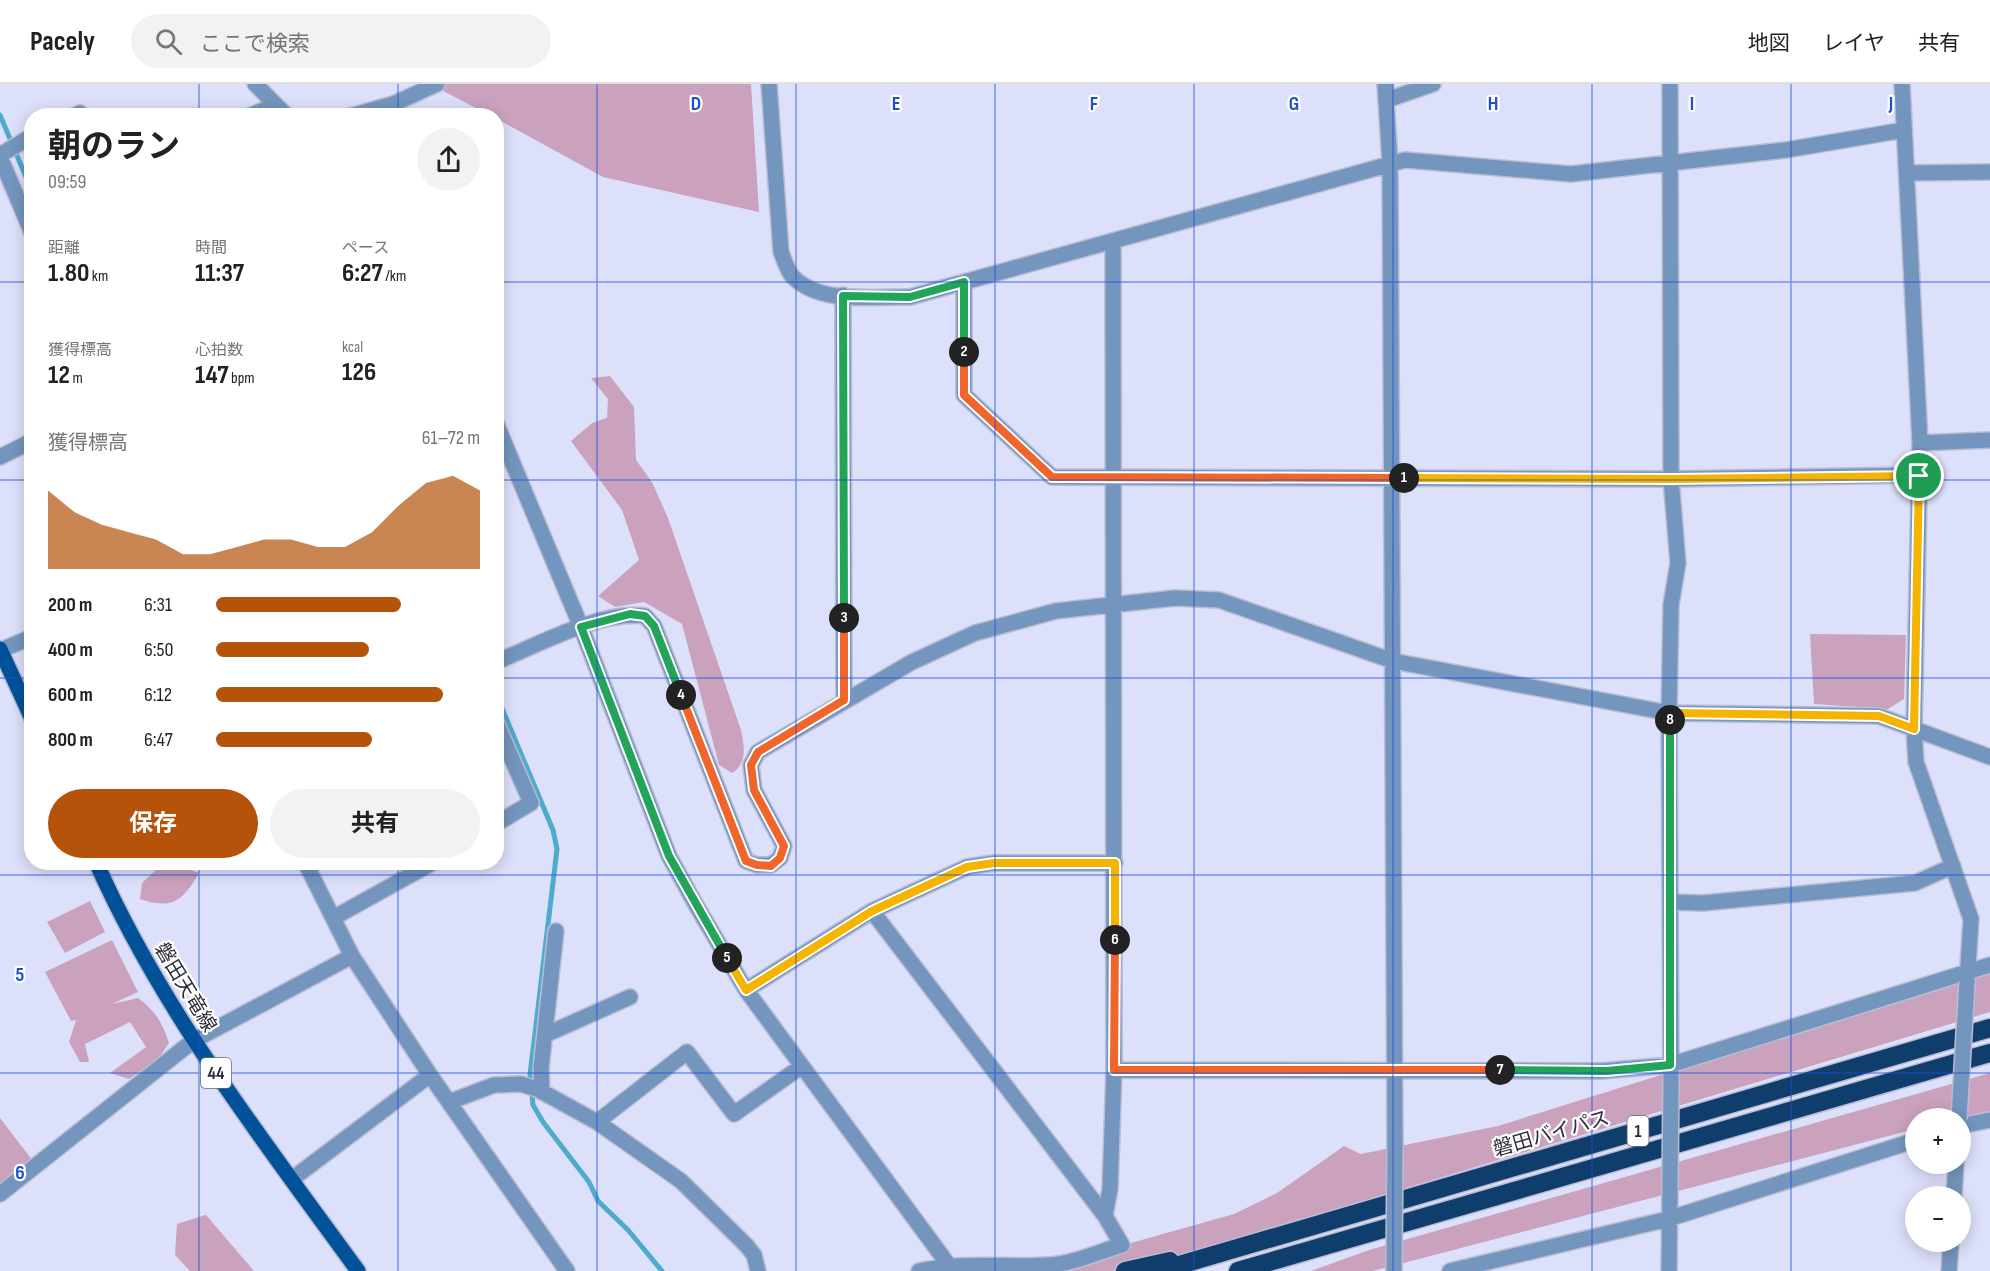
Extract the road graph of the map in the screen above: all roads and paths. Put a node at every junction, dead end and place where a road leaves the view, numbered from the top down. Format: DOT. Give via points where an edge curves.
graph roads {
  1 [pos="255,84"];
  2 [pos="437,84"];
  3 [pos="770,84"];
  4 [pos="1433,84"];
  5 [pos="1670,84"];
  6 [pos="1902,84"];
  7 [pos="1386,92"];
  8 [pos="280,108"];
  9 [pos="379,108"];
  10 [pos="1904,130"];
  11 [pos="24,141"];
  12 [pos="0,156"];
  13 [pos="1671,162"];
  14 [pos="1390,163"];
  15 [pos="1990,172"];
  16 [pos="1907,173"];
  17 [pos="24,214"];
  18 [pos="1113,241"];
  19 [pos="964,282"];
  20 [pos="843,296"];
  21 [pos="1990,440"];
  22 [pos="504,442"];
  23 [pos="1920,443"];
  24 [pos="24,445"];
  25 [pos="0,457"];
  26 [pos="1919,476"];
  27 [pos="1112,478"];
  28 [pos="1392,478"];
  29 [pos="1671,479"];
  30 [pos="1115,605"];
  31 [pos="581,627"];
  32 [pos="24,640"];
  33 [pos="0,649"];
  34 [pos="504,659"];
  35 [pos="1393,661"];
  36 [pos="844,700"];
  37 [pos="24,702"];
  38 [pos="1670,713"];
  39 [pos="1914,729"];
  40 [pos="504,741"];
  41 [pos="1990,757"];
  42 [pos="504,819"];
  43 [pos="1115,863"];
  44 [pos="1953,866"];
  45 [pos="100,870"];
  46 [pos="309,870"];
  47 [pos="420,870"];
  48 [pos="1671,902"];
  49 [pos="872,911"];
  50 [pos="333,918"];
  51 [pos="556,931"];
  52 [pos="352,956"];
  53 [pos="1990,965"];
  54 [pos="1968,977"];
  55 [pos="746,990"];
  56 [pos="630,997"];
  57 [pos="1990,1029"];
  58 [pos="545,1035"];
  59 [pos="193,1041"];
  60 [pos="1990,1053"];
  61 [pos="802,1066"];
  62 [pos="1114,1070"];
  63 [pos="1393,1070"];
  64 [pos="1670,1072"];
  65 [pos="430,1075"];
  66 [pos="540,1090"];
  67 [pos="449,1102"];
  68 [pos="1960,1108"];
  69 [pos="1990,1120"];
  70 [pos="597,1122"];
  71 [pos="1971,1124"];
  72 [pos="1905,1144"];
  73 [pos="291,1179"];
  74 [pos="0,1194"];
  75 [pos="1105,1216"];
  76 [pos="1668,1219"];
  77 [pos="1285,1234"];
  78 [pos="1950,1252"];
  79 [pos="1299,1253"];
  80 [pos="950,1268"];
  81 [pos="358,1271"];
  82 [pos="567,1271"];
  83 [pos="758,1271"];
  84 [pos="920,1271"];
  85 [pos="1125,1271"];
  86 [pos="1159,1271"];
  87 [pos="1238,1271"];
  88 [pos="1255,1271"];
  89 [pos="1394,1271"];
  90 [pos="1450,1271"];
  91 [pos="1669,1271"];
  92 [pos="1949,1271"];
  1 -- 8 [label="street"];
  2 -- 9 [label="street"];
  3 -- 20 [label="street" via="781,252 791,276 812,291"];
  4 -- 7 [label="street"];
  5 -- 13 [label="street"];
  6 -- 10 [label="street"];
  7 -- 14 [label="street"];
  10 -- 13 [label="street" via="1786,150"];
  10 -- 16 [label="street"];
  11 -- 12 [label="street"];
  12 -- 17 [label="street"];
  13 -- 14 [label="street" via="1571,174 1405,160"];
  13 -- 29 [label="street"];
  14 -- 18 [label="street"];
  14 -- 28 [label="street"];
  15 -- 16 [label="street"];
  16 -- 23 [label="street"];
  18 -- 19 [label="street"];
  18 -- 27 [label="street"];
  19 -- 20 [label="street" via="910,297"];
  19 -- 27 [label="street" via="964,395 1052,477"];
  20 -- 36 [label="street"];
  21 -- 23 [label="street"];
  22 -- 31 [label="street"];
  23 -- 26 [label="street"];
  24 -- 25 [label="street"];
  26 -- 29 [label="street"];
  26 -- 39 [label="street"];
  27 -- 28 [label="street"];
  27 -- 30 [label="street"];
  28 -- 29 [label="street"];
  28 -- 35 [label="street"];
  29 -- 38 [label="street" via="1678,563 1671,605"];
  30 -- 35 [label="street" via="1175,598 1219,600"];
  30 -- 36 [label="street" via="1056,611 975,633"];
  30 -- 43 [label="street"];
  31 -- 34 [label="street"];
  31 -- 36 [label="street" via="630,614 645,616 654,626 746,861 757,865 771,866 780,858 784,846 754,790 751,765 758,752"];
  31 -- 55 [label="street" via="669,856"];
  32 -- 33 [label="street"];
  33 -- 37 [label="main road"];
  35 -- 38 [label="street"];
  35 -- 63 [label="street"];
  38 -- 39 [label="street" via="1879,716"];
  38 -- 48 [label="street"];
  39 -- 41 [label="street"];
  39 -- 44 [label="street" via="1916,762"];
  40 -- 42 [label="street" via="531,803"];
  43 -- 49 [label="street" via="994,863 967,867"];
  43 -- 62 [label="street"];
  44 -- 48 [label="street" via="1916,882 1702,903"];
  44 -- 54 [label="street" via="1971,919"];
  45 -- 59 [label="main road, 磐田天竜線 / 44" via="122,921"];
  46 -- 50 [label="street"];
  47 -- 50 [label="street"];
  48 -- 64 [label="street"];
  49 -- 55 [label="street"];
  49 -- 75 [label="street"];
  50 -- 52 [label="street"];
  51 -- 58 [label="street"];
  52 -- 59 [label="street"];
  52 -- 65 [label="street"];
  53 -- 54 [label="street"];
  54 -- 64 [label="street"];
  54 -- 68 [label="street, bridge"];
  55 -- 61 [label="street"];
  56 -- 58 [label="street"];
  57 -- 77 [label="highway, 磐田バイパス / 1"];
  58 -- 66 [label="street"];
  59 -- 73 [label="main road, 磐田天竜線 / 44"];
  59 -- 74 [label="street"];
  60 -- 79 [label="highway, 1"];
  61 -- 70 [label="street" via="734,1114 687,1052"];
  61 -- 80 [label="street"];
  62 -- 63 [label="street"];
  62 -- 75 [label="street" via="1110,1189"];
  63 -- 64 [label="street"];
  63 -- 89 [label="street, bridge"];
  64 -- 76 [label="street, bridge"];
  65 -- 67 [label="street"];
  65 -- 73 [label="street"];
  66 -- 67 [label="street" via="521,1084 494,1084"];
  66 -- 70 [label="street"];
  67 -- 82 [label="street"];
  69 -- 71 [label="street"];
  70 -- 83 [label="street" via="681,1180 747,1246"];
  72 -- 76 [label="street"];
  73 -- 81 [label="main road, 磐田天竜線 / 44"];
  75 -- 80 [label="street" via="1122,1245 1073,1262"];
  76 -- 90 [label="street"];
  76 -- 91 [label="street"];
  77 -- 85 [label="highway"];
  77 -- 86 [label="highway, 磐田バイパス / 1"];
  78 -- 92 [label="street"];
  79 -- 87 [label="highway, 1"];
  79 -- 88 [label="highway, 1"];
  80 -- 84 [label="street"];
}
